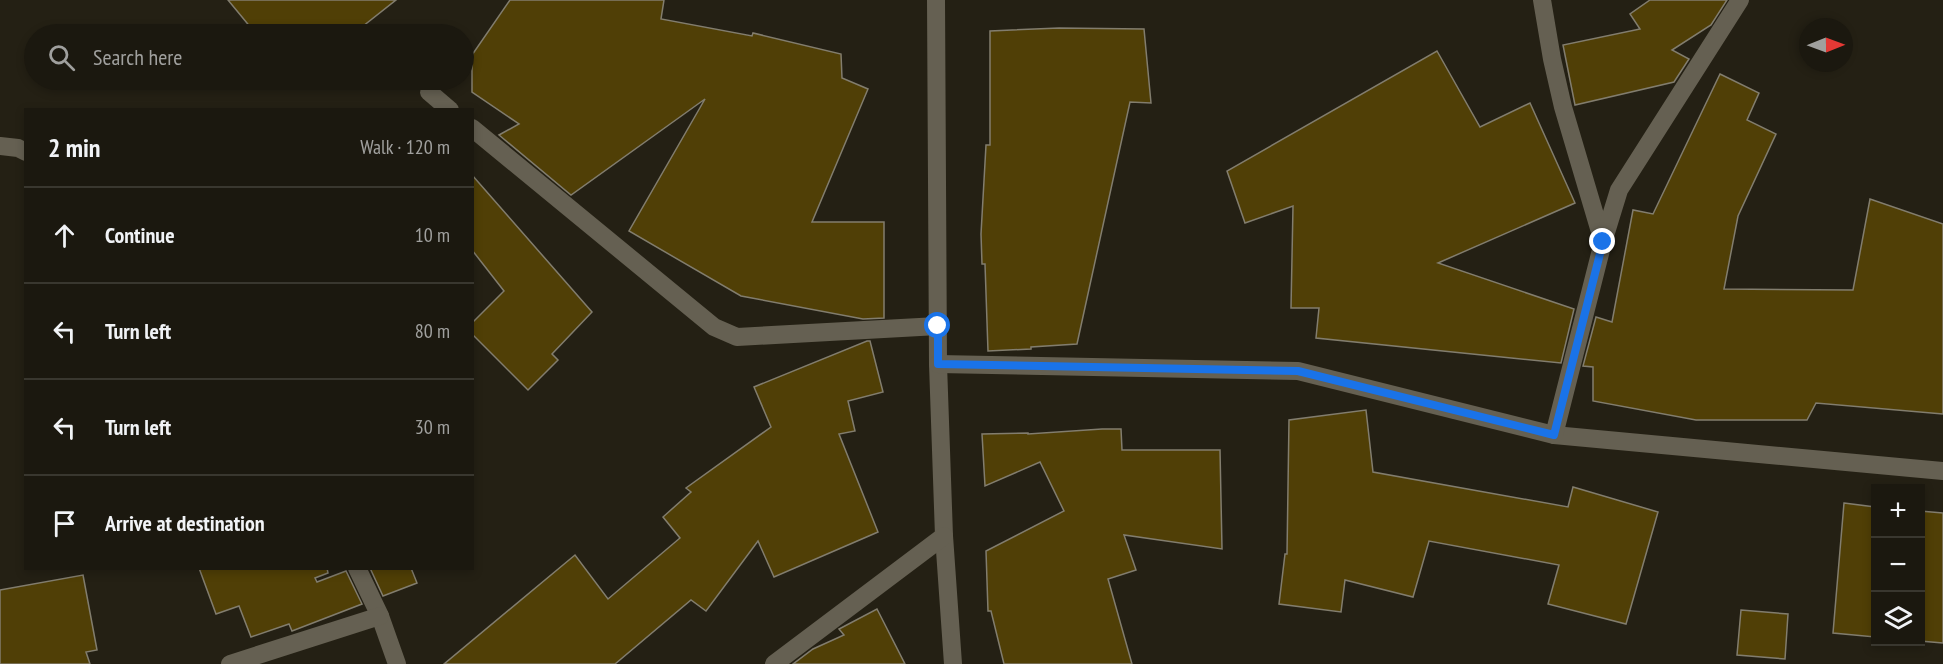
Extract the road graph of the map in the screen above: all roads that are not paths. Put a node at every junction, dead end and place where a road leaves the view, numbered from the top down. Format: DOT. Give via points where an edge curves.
graph roads {
  1 [pos="936,0"];
  2 [pos="1542,0"];
  3 [pos="1740,0"];
  4 [pos="429,92"];
  5 [pos="448,108"];
  6 [pos="474,130"];
  7 [pos="0,146"];
  8 [pos="24,151"];
  9 [pos="1603,242"];
  10 [pos="938,326"];
  11 [pos="938,364"];
  12 [pos="1554,435"];
  13 [pos="1943,471"];
  14 [pos="944,536"];
  15 [pos="358,570"];
  16 [pos="380,616"];
  17 [pos="230,664"];
  18 [pos="397,664"];
  19 [pos="774,664"];
  20 [pos="953,664"];
  1 -- 10 [label="street"];
  2 -- 9 [label="street" via="1561,97"];
  3 -- 9 [label="street" via="1619,190"];
  4 -- 5 [label="street"];
  6 -- 10 [label="street" via="714,327 737,337"];
  7 -- 8 [label="street"];
  9 -- 12 [label="street"];
  10 -- 11 [label="street"];
  11 -- 12 [label="street" via="1298,371"];
  11 -- 14 [label="street"];
  12 -- 13 [label="street"];
  14 -- 19 [label="street"];
  14 -- 20 [label="street"];
  15 -- 16 [label="street"];
  16 -- 17 [label="street"];
  16 -- 18 [label="street"];
}
